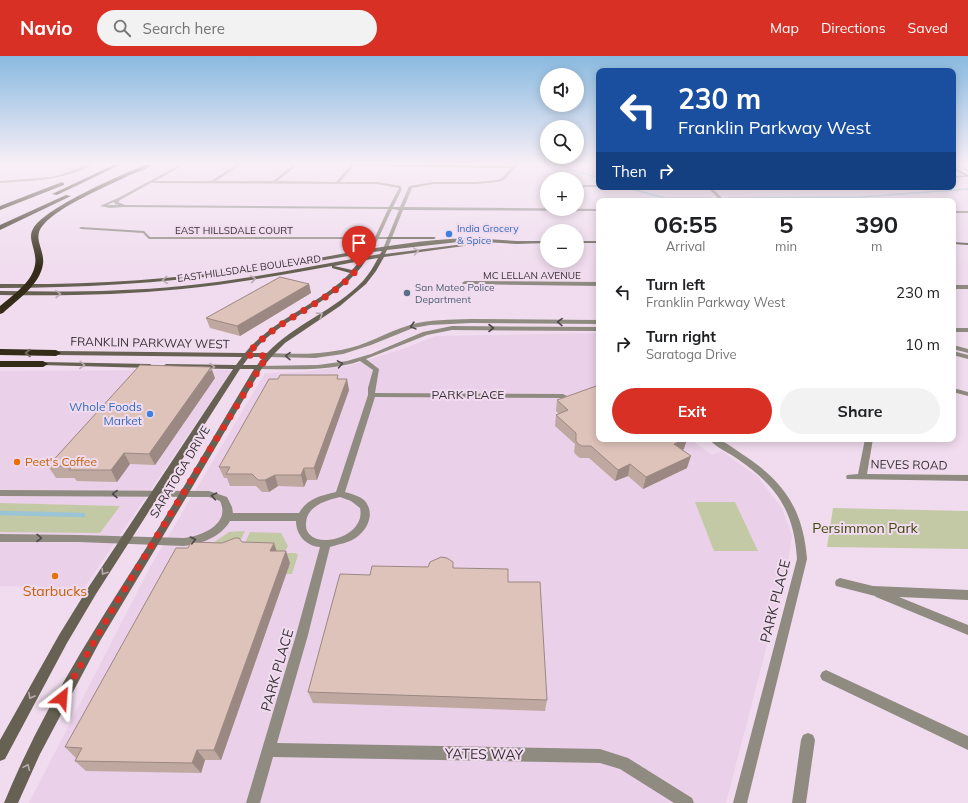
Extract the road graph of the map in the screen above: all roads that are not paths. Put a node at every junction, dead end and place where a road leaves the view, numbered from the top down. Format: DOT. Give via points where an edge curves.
graph roads {
  1 [pos="26,198"];
  2 [pos="63,198"];
  3 [pos="67,198"];
  4 [pos="82,198"];
  5 [pos="123,198"];
  6 [pos="396,198"];
  7 [pos="405,198"];
  8 [pos="118,201"];
  9 [pos="124,206"];
  10 [pos="0,208"];
  11 [pos="391,209"];
  12 [pos="400,209"];
  13 [pos="596,210"];
  14 [pos="956,212"];
  15 [pos="968,212"];
  16 [pos="0,228"];
  17 [pos="81,228"];
  18 [pos="0,236"];
  19 [pos="376,238"];
  20 [pos="389,238"];
  21 [pos="464,240"];
  22 [pos="499,242"];
  23 [pos="540,242"];
  24 [pos="584,242"];
  25 [pos="596,242"];
  26 [pos="956,244"];
  27 [pos="968,244"];
  28 [pos="385,249"];
  29 [pos="370,251"];
  30 [pos="381,257"];
  31 [pos="365,260"];
  32 [pos="325,267"];
  33 [pos="353,274"];
  34 [pos="465,283"];
  35 [pos="596,284"];
  36 [pos="0,286"];
  37 [pos="26,286"];
  38 [pos="956,287"];
  39 [pos="968,287"];
  40 [pos="0,293"];
  41 [pos="19,294"];
  42 [pos="0,311"];
  43 [pos="596,322"];
  44 [pos="596,329"];
  45 [pos="956,330"];
  46 [pos="968,330"];
  47 [pos="956,348"];
  48 [pos="968,351"];
  49 [pos="0,352"];
  50 [pos="56,353"];
  51 [pos="956,354"];
  52 [pos="247,355"];
  53 [pos="267,356"];
  54 [pos="968,357"];
  55 [pos="361,359"];
  56 [pos="0,364"];
  57 [pos="43,364"];
  58 [pos="238,367"];
  59 [pos="259,367"];
  60 [pos="956,391"];
  61 [pos="968,394"];
  62 [pos="372,395"];
  63 [pos="563,396"];
  64 [pos="718,442"];
  65 [pos="868,442"];
  66 [pos="850,477"];
  67 [pos="862,477"];
  68 [pos="968,478"];
  69 [pos="0,493"];
  70 [pos="154,494"];
  71 [pos="184,494"];
  72 [pos="340,494"];
  73 [pos="228,517"];
  74 [pos="300,517"];
  75 [pos="0,538"];
  76 [pos="125,540"];
  77 [pos="154,542"];
  78 [pos="326,544"];
  79 [pos="840,583"];
  80 [pos="873,591"];
  81 [pos="968,595"];
  82 [pos="968,630"];
  83 [pos="826,676"];
  84 [pos="808,740"];
  85 [pos="968,743"];
  86 [pos="269,750"];
  87 [pos="0,754"];
  88 [pos="11,803"];
  89 [pos="253,803"];
  90 [pos="687,803"];
  91 [pos="740,803"];
  92 [pos="799,803"];
  1 -- 10 [label="highway"];
  2 -- 16 [label="highway"];
  3 -- 18 [label="highway"];
  4 -- 37 [label="highway" via="60,209 36,228 34,234 40,265"];
  5 -- 8 [label="street"];
  6 -- 11 [label="street, SARATOGA DRIVE"];
  7 -- 12 [label="street, SARATOGA DRIVE"];
  8 -- 9 [label="street"];
  8 -- 9 [label="street" via="102,206"];
  9 -- 11 [label="street"];
  11 -- 12 [label="street"];
  11 -- 19 [label="street, SARATOGA DRIVE"];
  12 -- 13 [label="street"];
  12 -- 20 [label="street, SARATOGA DRIVE"];
  14 -- 15 [label="street"];
  17 -- 19 [label="street, EAST HILLSDALE COURT" via="144,232 149,238"];
  19 -- 20 [label="street, EAST HILLSDALE COURT"];
  19 -- 29 [label="street, SARATOGA DRIVE"];
  20 -- 21 [label="main road"];
  20 -- 28 [label="street, SARATOGA DRIVE"];
  21 -- 22 [label="main road, EAST HILLSDALE BOULEVARD"];
  21 -- 28 [label="main road, EAST HILLSDALE BOULEVARD"];
  22 -- 23 [label="main road, EAST HILLSDALE BOULEVARD"];
  30 -- 22 [label="main road, EAST HILLSDALE BOULEVARD, one-way"];
  24 -- 25 [label="main road"];
  26 -- 27 [label="main road"];
  28 -- 29 [label="main road, EAST HILLSDALE BOULEVARD"];
  28 -- 30 [label="main road, SARATOGA DRIVE"];
  29 -- 31 [label="main road, SARATOGA DRIVE"];
  29 -- 37 [label="main road, EAST HILLSDALE BOULEVARD, one-way" via="178,279"];
  30 -- 31 [label="main road, EAST HILLSDALE BOULEVARD"];
  53 -- 30 [label="main road, SARATOGA DRIVE, one-way" via="295,331 358,288 370,276"];
  31 -- 32 [label="main road, EAST HILLSDALE BOULEVARD"];
  31 -- 33 [label="main road, SARATOGA DRIVE"];
  32 -- 33 [label="main road" via="342,268"];
  41 -- 32 [label="main road, EAST HILLSDALE BOULEVARD, one-way" via="155,290 222,283"];
  33 -- 52 [label="main road, SARATOGA DRIVE" via="328,295 267,335"];
  34 -- 35 [label="street, MC LELLAN AVENUE"];
  36 -- 37 [label="main road, EAST HILLSDALE BOULEVARD"];
  37 -- 41 [label="highway"];
  38 -- 39 [label="street"];
  40 -- 41 [label="main road, EAST HILLSDALE BOULEVARD"];
  41 -- 42 [label="highway"];
  43 -- 53 [label="street, FRANKLIN PARKWAY WEST, one-way" via="430,323 412,326 343,352 315,356"];
  55 -- 44 [label="street, FRANKLIN PARKWAY WEST, one-way" via="425,333 452,328"];
  45 -- 46 [label="street"];
  47 -- 48 [label="street"];
  50 -- 49 [label="highway, one-way"];
  50 -- 52 [label="main road, FRANKLIN PARKWAY WEST"];
  51 -- 54 [label="street"];
  52 -- 53 [label="main road, FRANKLIN PARKWAY WEST"];
  52 -- 58 [label="main road, SARATOGA DRIVE"];
  53 -- 59 [label="main road, SARATOGA DRIVE"];
  59 -- 55 [label="street, FRANKLIN PARKWAY WEST, one-way" via="318,367"];
  55 -- 62 [label="street" via="376,369"];
  56 -- 57 [label="highway"];
  57 -- 58 [label="main road, FRANKLIN PARKWAY WEST, one-way"];
  58 -- 59 [label="main road, FRANKLIN PARKWAY WEST"];
  58 -- 70 [label="main road, SARATOGA DRIVE"];
  59 -- 71 [label="main road, SARATOGA DRIVE"];
  60 -- 61 [label="street"];
  62 -- 63 [label="street, PARK PLACE"];
  62 -- 72 [label="street"];
  64 -- 91 [label="street, PARK PLACE" via="748,462 782,496 794,515 802,559"];
  65 -- 67 [label="street"];
  66 -- 67 [label="street, NEVES ROAD"];
  67 -- 68 [label="street, NEVES ROAD"];
  70 -- 69 [label="street, one-way"];
  70 -- 71 [label="street"];
  70 -- 76 [label="main road, SARATOGA DRIVE"];
  73 -- 71 [label="street, one-way" via="229,510 224,499 209,494"];
  71 -- 77 [label="main road, SARATOGA DRIVE"];
  72 -- 74 [label="street" via="316,500"];
  72 -- 78 [label="street" via="360,501 365,509 365,518 361,528 351,536 339,542"];
  73 -- 74 [label="street"];
  77 -- 73 [label="street, one-way" via="192,541 204,537"];
  74 -- 78 [label="street" via="299,527 303,535 313,542"];
  75 -- 76 [label="street, one-way"];
  76 -- 77 [label="street"];
  76 -- 87 [label="main road, SARATOGA DRIVE, one-way" via="63,639"];
  88 -- 77 [label="main road, SARATOGA DRIVE, one-way" via="35,749 69,685"];
  78 -- 86 [label="street, PARK PLACE"];
  79 -- 80 [label="street"];
  80 -- 81 [label="street"];
  80 -- 82 [label="street"];
  83 -- 85 [label="street"];
  84 -- 92 [label="street"];
  86 -- 89 [label="street, PARK PLACE"];
  86 -- 90 [label="street, YATES WAY" via="600,756 623,763"];
}
